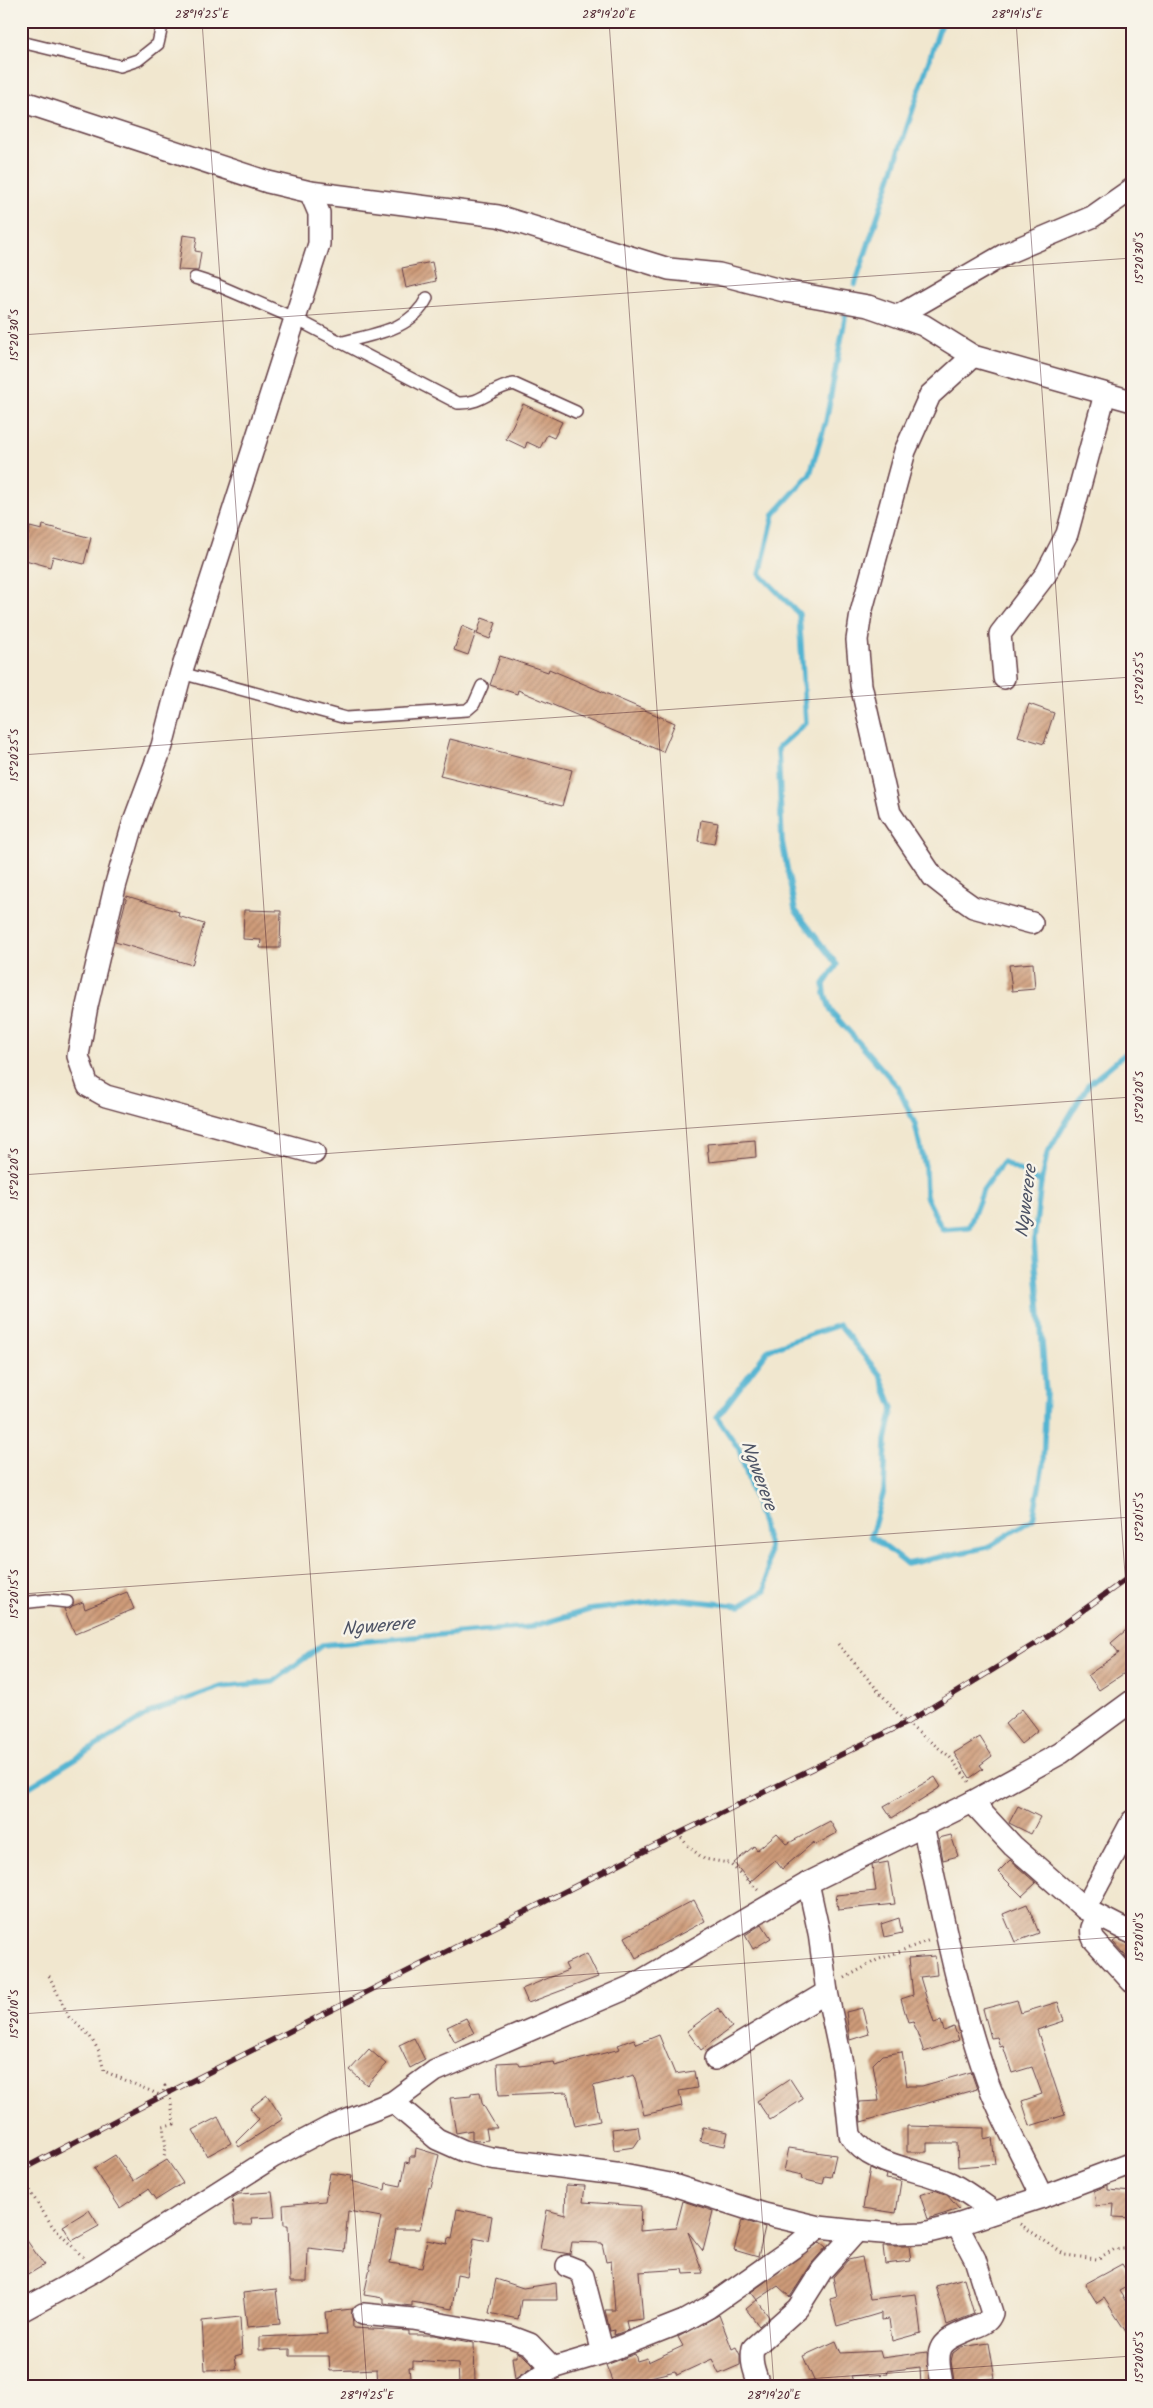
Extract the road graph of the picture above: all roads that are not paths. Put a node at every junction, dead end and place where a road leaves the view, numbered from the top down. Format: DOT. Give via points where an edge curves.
graph roads {
  1 [pos="163,21"];
  2 [pos="21,42"];
  3 [pos="21,101"];
  4 [pos="1132,189"];
  5 [pos="310,192"];
  6 [pos="195,278"];
  7 [pos="427,298"];
  8 [pos="898,316"];
  9 [pos="296,319"];
  10 [pos="340,343"];
  11 [pos="973,356"];
  12 [pos="1105,394"];
  13 [pos="1132,401"];
  14 [pos="576,412"];
  15 [pos="181,673"];
  16 [pos="1004,678"];
  17 [pos="482,686"];
  18 [pos="1032,923"];
  19 [pos="314,1153"];
  20 [pos="67,1602"];
  21 [pos="21,1603"];
  22 [pos="1132,1701"];
  23 [pos="976,1800"];
  24 [pos="1132,1821"];
  25 [pos="923,1825"];
  26 [pos="808,1883"];
  27 [pos="1091,1913"];
  28 [pos="1132,1933"];
  29 [pos="1132,1982"];
  30 [pos="827,1992"];
  31 [pos="715,2059"];
  32 [pos="392,2102"];
  33 [pos="1132,2163"];
  34 [pos="1042,2197"];
  35 [pos="994,2212"];
  36 [pos="957,2226"];
  37 [pos="819,2227"];
  38 [pos="857,2231"];
  39 [pos="567,2266"];
  40 [pos="21,2311"];
  41 [pos="362,2314"];
  42 [pos="603,2353"];
  43 [pos="552,2368"];
  44 [pos="527,2386"];
  45 [pos="760,2387"];
  46 [pos="943,2387"];
  1 -- 2 [label="lane" via="158,44 138,60 120,66"];
  3 -- 5 [label="street" via="268,182"];
  4 -- 8 [label="street" via="1092,217 1007,253"];
  5 -- 8 [label="street" via="498,216 669,269 719,274 784,291 868,306"];
  5 -- 9 [label="street" via="320,219 319,244"];
  6 -- 9 [label="lane"];
  7 -- 10 [label="lane" via="421,311 394,329"];
  8 -- 11 [label="street" via="922,325"];
  9 -- 10 [label="lane"];
  9 -- 15 [label="street"];
  10 -- 14 [label="lane" via="458,403 471,404 514,384"];
  11 -- 12 [label="street"];
  11 -- 18 [label="street" via="930,395 905,451 862,613 858,640 862,685 890,813 933,877 973,908"];
  12 -- 13 [label="street"];
  12 -- 16 [label="street" via="1066,534 1046,574 1000,634"];
  15 -- 17 [label="lane" via="346,718 467,710 474,704"];
  15 -- 19 [label="street" via="162,746 134,821 115,887 78,1056 88,1086 106,1096"];
  20 -- 21 [label="lane"];
  22 -- 23 [label="street" via="1061,1754"];
  23 -- 25 [label="street"];
  23 -- 27 [label="street" via="1013,1846"];
  24 -- 27 [label="street"];
  25 -- 26 [label="street"];
  25 -- 34 [label="street" via="947,1934 988,2081 1001,2116"];
  26 -- 30 [label="street"];
  26 -- 32 [label="street" via="632,1986 435,2071"];
  27 -- 28 [label="street"];
  27 -- 29 [label="street" via="1090,1933 1094,1940"];
  30 -- 31 [label="street"];
  30 -- 35 [label="street" via="843,2068 848,2127 856,2144 885,2161 952,2184"];
  32 -- 37 [label="street" via="437,2138 464,2150 492,2158 670,2184 764,2214"];
  32 -- 40 [label="street" via="328,2128 273,2157 94,2271"];
  33 -- 34 [label="street"];
  34 -- 35 [label="street"];
  35 -- 36 [label="street"];
  36 -- 38 [label="street" via="924,2233"];
  36 -- 46 [label="street" via="975,2259 992,2313 984,2323 954,2336 939,2348"];
  37 -- 38 [label="street"];
  37 -- 42 [label="street" via="709,2307 660,2332"];
  38 -- 45 [label="street" via="822,2270 798,2308 754,2348 751,2357"];
  39 -- 42 [label="street" via="583,2276"];
  41 -- 43 [label="street" via="421,2320 509,2336 530,2344"];
  42 -- 43 [label="street"];
  43 -- 44 [label="street"];
}
